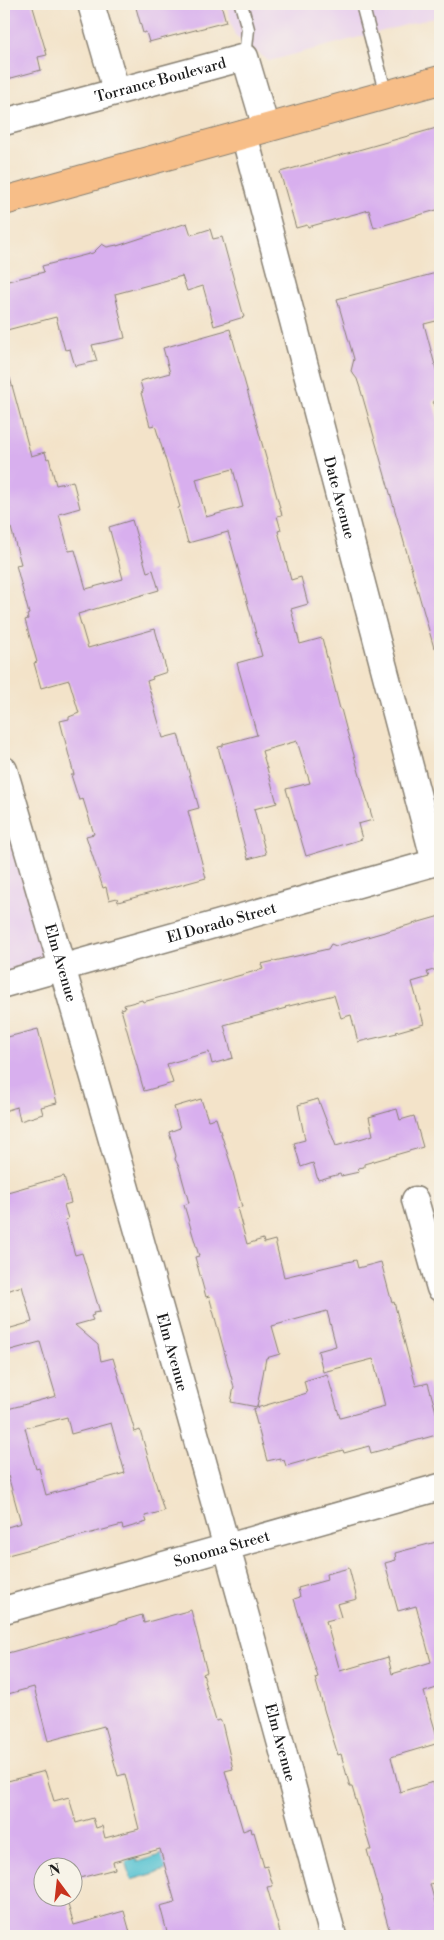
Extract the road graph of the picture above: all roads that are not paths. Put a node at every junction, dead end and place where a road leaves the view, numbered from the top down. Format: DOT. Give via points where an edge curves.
graph roads {
  1 [pos="91,4"];
  2 [pos="241,4"];
  3 [pos="362,4"];
  4 [pos="246,56"];
  5 [pos="440,80"];
  6 [pos="116,90"];
  7 [pos="386,94"];
  8 [pos="4,122"];
  9 [pos="255,131"];
  10 [pos="4,201"];
  11 [pos="4,770"];
  12 [pos="438,862"];
  13 [pos="62,967"];
  14 [pos="4,984"];
  15 [pos="415,1200"];
  16 [pos="440,1288"];
  17 [pos="440,1487"];
  18 [pos="228,1546"];
  19 [pos="4,1610"];
  20 [pos="334,1936"];
  1 -- 6 [label="street"];
  2 -- 4 [label="lane" via="248,29"];
  3 -- 7 [label="lane"];
  4 -- 6 [label="street, Torrance Boulevard"];
  4 -- 9 [label="street, Torrance Boulevard"];
  5 -- 7 [label="main road"];
  6 -- 8 [label="street, Torrance Boulevard"];
  7 -- 9 [label="main road"];
  9 -- 10 [label="main road"];
  9 -- 12 [label="street, Date Avenue"];
  11 -- 13 [label="street, Elm Avenue"];
  12 -- 13 [label="street, El Dorado Street"];
  13 -- 14 [label="street, El Dorado Street"];
  13 -- 18 [label="street, Elm Avenue"];
  15 -- 16 [label="street"];
  17 -- 18 [label="street, Sonoma Street"];
  18 -- 19 [label="street, Sonoma Street"];
  18 -- 20 [label="street, Elm Avenue"];
}
